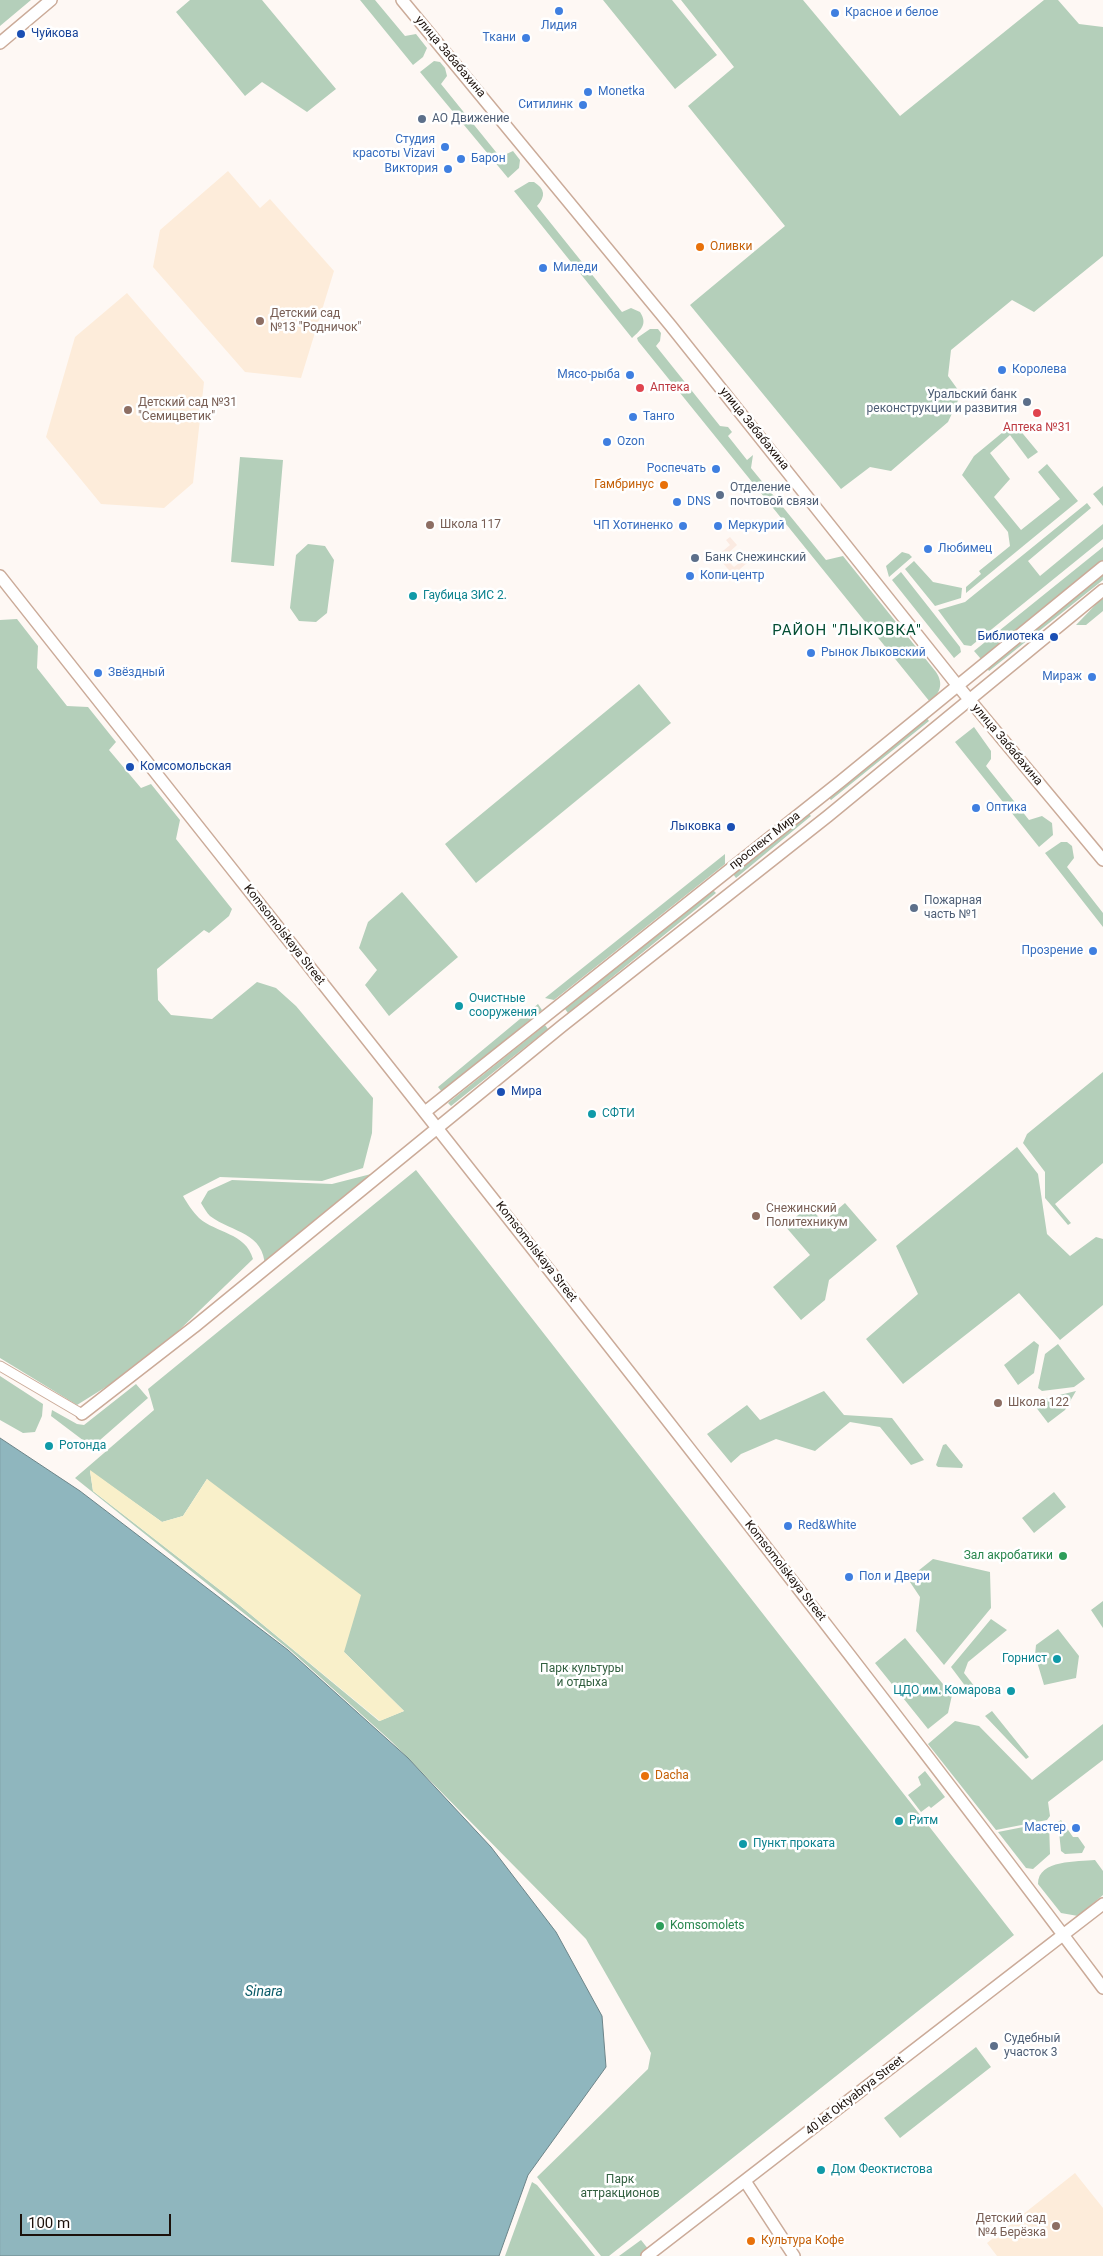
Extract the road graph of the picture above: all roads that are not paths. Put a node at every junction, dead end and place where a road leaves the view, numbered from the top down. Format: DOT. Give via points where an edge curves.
graph roads {
  1 [pos="51,0"];
  2 [pos="402,0"];
  3 [pos="0,43"];
  4 [pos="1103,567"];
  5 [pos="0,576"];
  6 [pos="1103,590"];
  7 [pos="958,686"];
  8 [pos="971,701"];
  9 [pos="816,801"];
  10 [pos="828,816"];
  11 [pos="1103,860"];
  12 [pos="716,880"];
  13 [pos="729,896"];
  14 [pos="550,1012"];
  15 [pos="562,1026"];
  16 [pos="425,1112"];
  17 [pos="436,1127"];
  18 [pos="0,1366"];
  19 [pos="82,1414"];
  20 [pos="1103,1904"];
  21 [pos="1063,1935"];
  22 [pos="1103,1988"];
  23 [pos="745,2181"];
  24 [pos="647,2256"];
  25 [pos="794,2256"];
  1 -- 3 [label="street"];
  2 -- 7 [label="street, улица Забабахина" via="671,326"];
  4 -- 7 [label="street, проспект Мира"];
  5 -- 16 [label="street, Komsomolskaya Street"];
  6 -- 8 [label="street, проспект Мира"];
  7 -- 8 [label="street, улица Забабахина"];
  7 -- 9 [label="street, проспект Мира"];
  8 -- 10 [label="street, проспект Мира"];
  8 -- 11 [label="street, улица Забабахина"];
  9 -- 10 [label="street"];
  9 -- 12 [label="street, проспект Мира"];
  10 -- 13 [label="street, проспект Мира"];
  12 -- 13 [label="street"];
  12 -- 14 [label="street, проспект Мира"];
  13 -- 15 [label="street, проспект Мира"];
  14 -- 15 [label="street"];
  14 -- 16 [label="street, проспект Мира"];
  15 -- 17 [label="street, проспект Мира"];
  16 -- 17 [label="street, Komsomolskaya Street"];
  17 -- 19 [label="street, проспект Мира" via="194,1327"];
  17 -- 21 [label="street, Komsomolskaya Street" via="926,1752"];
  18 -- 19 [label="street"];
  20 -- 21 [label="street, 40 let Oktyabrya Street"];
  21 -- 22 [label="street, Komsomolskaya Street"];
  21 -- 23 [label="street, 40 let Oktyabrya Street"];
  23 -- 24 [label="street, 40 let Oktyabrya Street"];
  23 -- 25 [label="street"];
}
